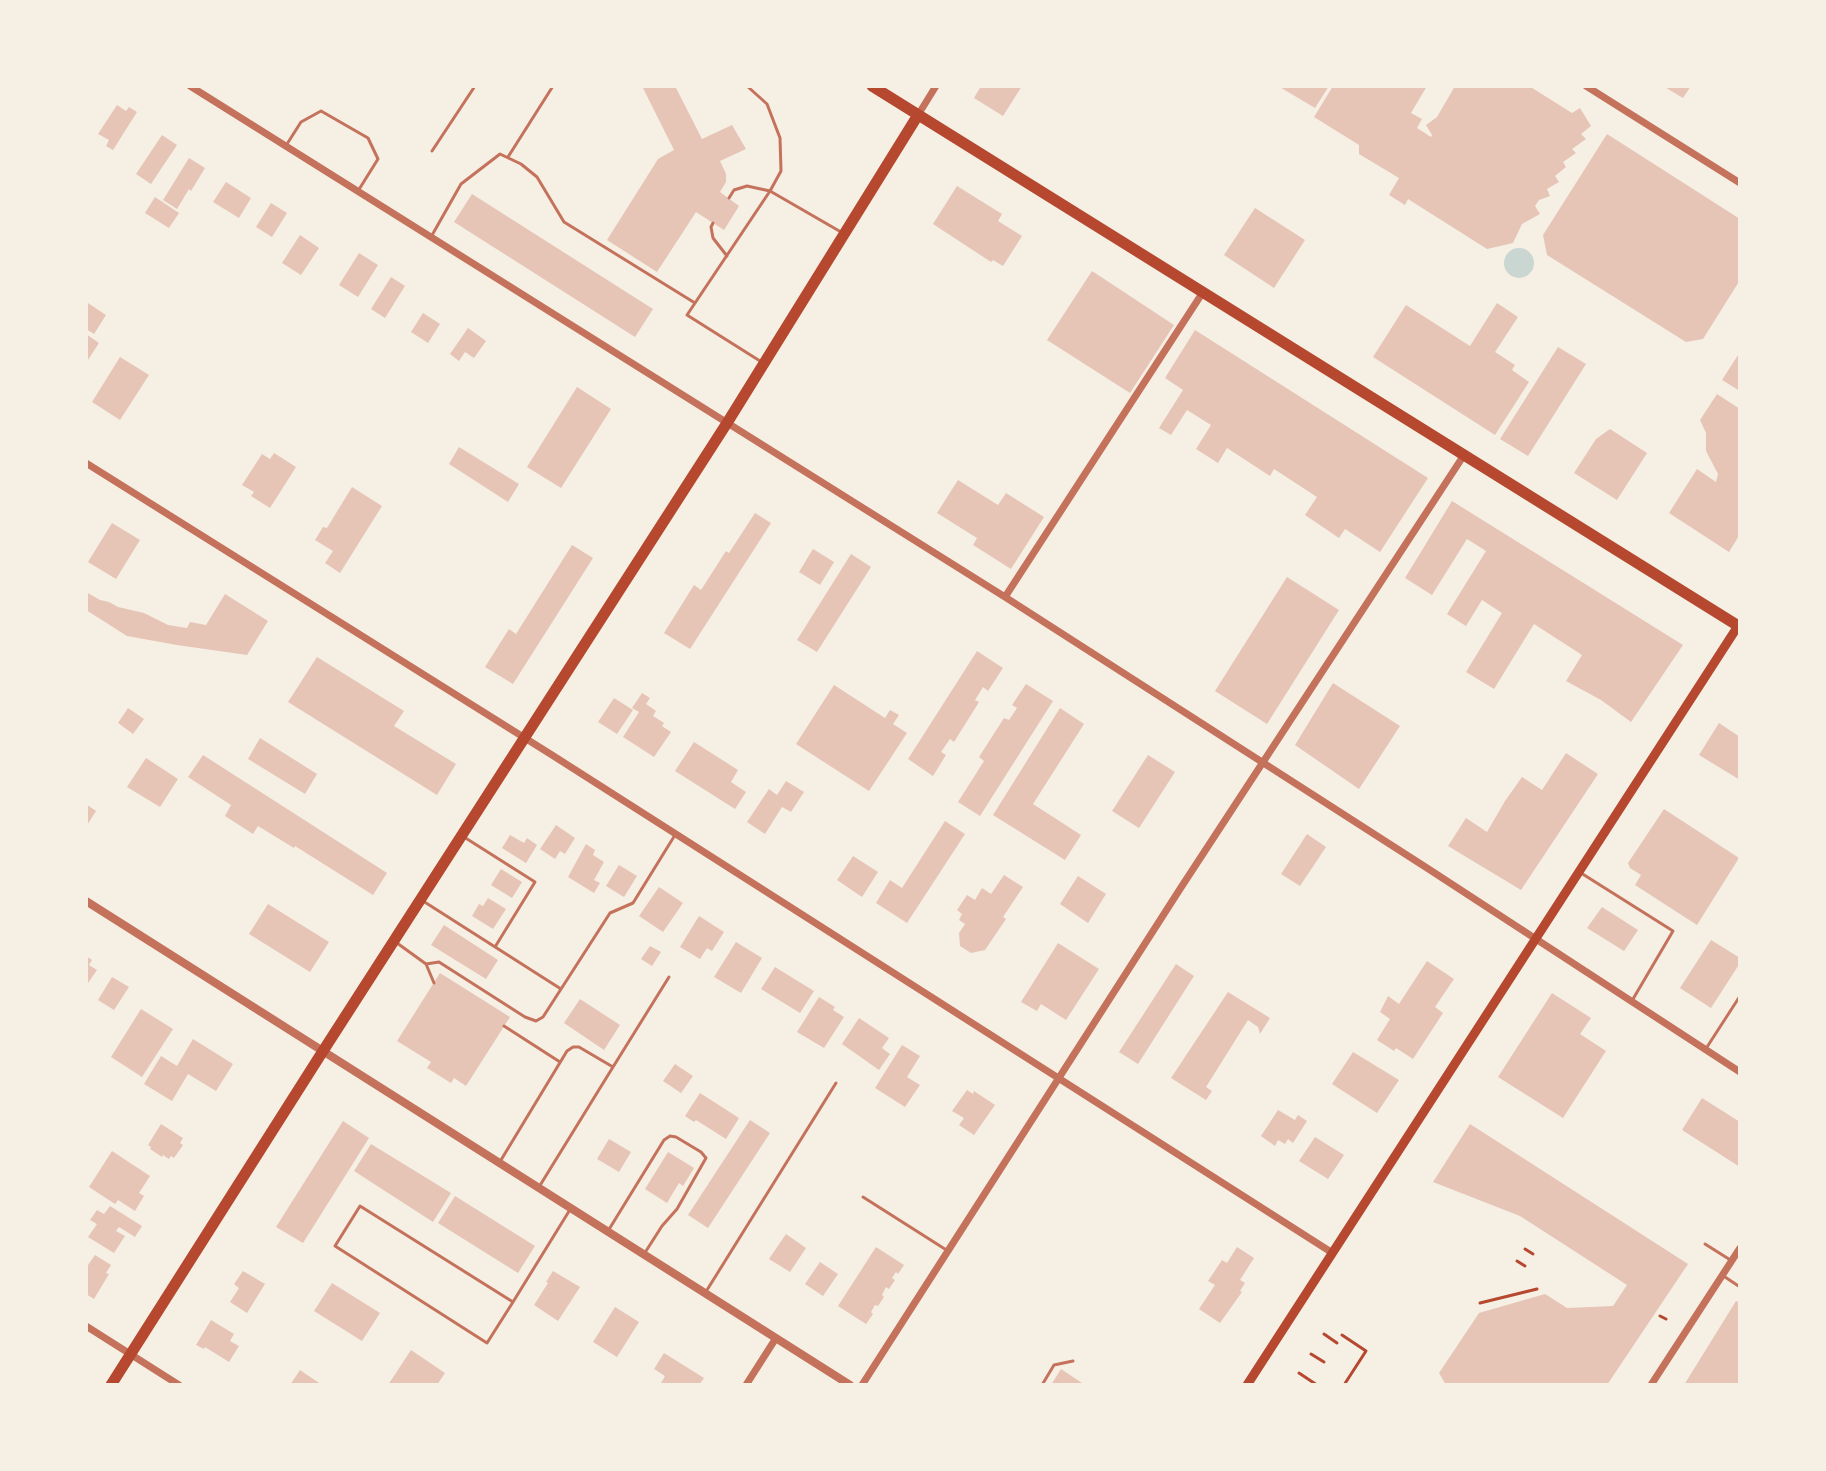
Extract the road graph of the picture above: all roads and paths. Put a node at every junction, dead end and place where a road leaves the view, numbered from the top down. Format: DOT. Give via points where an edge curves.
graph roads {
  1 [pos="190,86"];
  2 [pos="475,86"];
  3 [pos="553,86"];
  4 [pos="747,86"];
  5 [pos="872,86"];
  6 [pos="936,86"];
  7 [pos="1586,86"];
  8 [pos="918,115"];
  9 [pos="285,146"];
  10 [pos="432,151"];
  11 [pos="508,157"];
  12 [pos="1740,183"];
  13 [pos="358,191"];
  14 [pos="770,191"];
  15 [pos="729,198"];
  16 [pos="713,223"];
  17 [pos="844,234"];
  18 [pos="431,237"];
  19 [pos="727,256"];
  20 [pos="1203,292"];
  21 [pos="695,303"];
  22 [pos="764,363"];
  23 [pos="727,423"];
  24 [pos="1464,455"];
  25 [pos="86,463"];
  26 [pos="1005,597"];
  27 [pos="1739,625"];
  28 [pos="524,737"];
  29 [pos="1263,763"];
  30 [pos="676,834"];
  31 [pos="461,835"];
  32 [pos="1578,871"];
  33 [pos="420,899"];
  34 [pos="86,901"];
  35 [pos="1534,939"];
  36 [pos="393,941"];
  37 [pos="495,947"];
  38 [pos="426,964"];
  39 [pos="669,977"];
  40 [pos="434,983"];
  41 [pos="561,989"];
  42 [pos="1740,996"];
  43 [pos="1631,1002"];
  44 [pos="504,1026"];
  45 [pos="1705,1050"];
  46 [pos="323,1051"];
  47 [pos="560,1062"];
  48 [pos="613,1067"];
  49 [pos="1740,1072"];
  50 [pos="1059,1077"];
  51 [pos="836,1083"];
  52 [pos="499,1163"];
  53 [pos="538,1188"];
  54 [pos="863,1197"];
  55 [pos="571,1208"];
  56 [pos="607,1231"];
  57 [pos="1705,1244"];
  58 [pos="1740,1248"];
  59 [pos="1525,1249"];
  60 [pos="948,1251"];
  61 [pos="1331,1252"];
  62 [pos="1533,1254"];
  63 [pos="644,1255"];
  64 [pos="1517,1261"];
  65 [pos="1732,1261"];
  66 [pos="1525,1266"];
  67 [pos="1722,1275"];
  68 [pos="1740,1287"];
  69 [pos="1537,1289"];
  70 [pos="705,1293"];
  71 [pos="513,1302"];
  72 [pos="1480,1303"];
  73 [pos="1660,1316"];
  74 [pos="1666,1319"];
  75 [pos="86,1326"];
  76 [pos="1324,1334"];
  77 [pos="1342,1335"];
  78 [pos="776,1338"];
  79 [pos="1337,1343"];
  80 [pos="1311,1354"];
  81 [pos="131,1355"];
  82 [pos="1073,1361"];
  83 [pos="1324,1362"];
  84 [pos="1299,1373"];
  85 [pos="111,1385"];
  86 [pos="179,1385"];
  87 [pos="746,1385"];
  88 [pos="850,1385"];
  89 [pos="862,1385"];
  90 [pos="1042,1385"];
  91 [pos="1247,1385"];
  92 [pos="1317,1385"];
  93 [pos="1344,1385"];
  94 [pos="1651,1385"];
  1 -- 9 [label="street"];
  2 -- 10 [label="lane"];
  3 -- 11 [label="lane"];
  4 -- 14 [label="lane" via="767,104 780,138 781,171"];
  5 -- 8 [label="main road"];
  6 -- 8 [label="street"];
  7 -- 12 [label="street"];
  8 -- 17 [label="main road"];
  8 -- 20 [label="main road"];
  9 -- 13 [label="street"];
  9 -- 13 [label="lane" via="301,122 321,111 368,138 378,159"];
  11 -- 18 [label="lane" via="500,154 461,184"];
  11 -- 21 [label="lane" via="537,177 564,222"];
  13 -- 18 [label="street"];
  14 -- 15 [label="lane" via="747,186"];
  14 -- 17 [label="lane"];
  14 -- 19 [label="lane"];
  16 -- 19 [label="lane" via="713,238"];
  17 -- 22 [label="main road"];
  18 -- 23 [label="street"];
  19 -- 21 [label="lane"];
  20 -- 24 [label="main road"];
  20 -- 26 [label="street"];
  21 -- 22 [label="lane" via="687,315"];
  22 -- 23 [label="main road"];
  23 -- 26 [label="street"];
  23 -- 28 [label="main road"];
  24 -- 27 [label="main road"];
  24 -- 29 [label="street"];
  25 -- 28 [label="street"];
  26 -- 29 [label="street"];
  27 -- 32 [label="main road"];
  28 -- 30 [label="street"];
  28 -- 31 [label="main road"];
  29 -- 35 [label="street"];
  29 -- 50 [label="street"];
  30 -- 41 [label="lane" via="633,903 610,913"];
  30 -- 50 [label="street"];
  31 -- 33 [label="main road"];
  31 -- 37 [label="lane" via="535,882"];
  32 -- 35 [label="main road"];
  32 -- 43 [label="lane" via="1673,931"];
  33 -- 36 [label="main road"];
  33 -- 37 [label="lane"];
  34 -- 46 [label="street"];
  35 -- 43 [label="street"];
  35 -- 61 [label="main road"];
  36 -- 38 [label="lane"];
  36 -- 46 [label="main road"];
  37 -- 41 [label="lane"];
  38 -- 40 [label="lane"];
  38 -- 41 [label="lane" via="439,962 536,1021"];
  39 -- 48 [label="lane"];
  42 -- 45 [label="lane"];
  43 -- 45 [label="street"];
  44 -- 47 [label="lane"];
  45 -- 49 [label="street"];
  46 -- 52 [label="street"];
  46 -- 81 [label="main road"];
  47 -- 48 [label="lane" via="567,1051 579,1047"];
  47 -- 52 [label="lane"];
  48 -- 53 [label="lane"];
  50 -- 60 [label="street"];
  50 -- 61 [label="street"];
  51 -- 70 [label="lane"];
  52 -- 53 [label="street"];
  53 -- 55 [label="street"];
  54 -- 60 [label="lane"];
  55 -- 56 [label="street"];
  55 -- 71 [label="lane"];
  56 -- 63 [label="street"];
  56 -- 63 [label="lane" via="664,1140 676,1137 701,1152 706,1158 703,1165"];
  57 -- 65 [label="lane"];
  58 -- 65 [label="street"];
  59 -- 62 [label="path"];
  60 -- 89 [label="street"];
  61 -- 91 [label="main road"];
  63 -- 70 [label="street"];
  64 -- 66 [label="path"];
  65 -- 67 [label="street"];
  67 -- 68 [label="lane"];
  67 -- 94 [label="street"];
  69 -- 72 [label="path"];
  70 -- 78 [label="street"];
  71 -- 71 [label="lane" via="360,1206 335,1246 487,1343"];
  73 -- 74 [label="path"];
  75 -- 81 [label="street"];
  76 -- 79 [label="path"];
  77 -- 93 [label="path" via="1366,1351"];
  78 -- 87 [label="street"];
  78 -- 88 [label="street"];
  80 -- 83 [label="path"];
  81 -- 85 [label="main road"];
  81 -- 86 [label="street"];
  82 -- 90 [label="lane" via="1054,1365"];
  84 -- 92 [label="path"];
}
